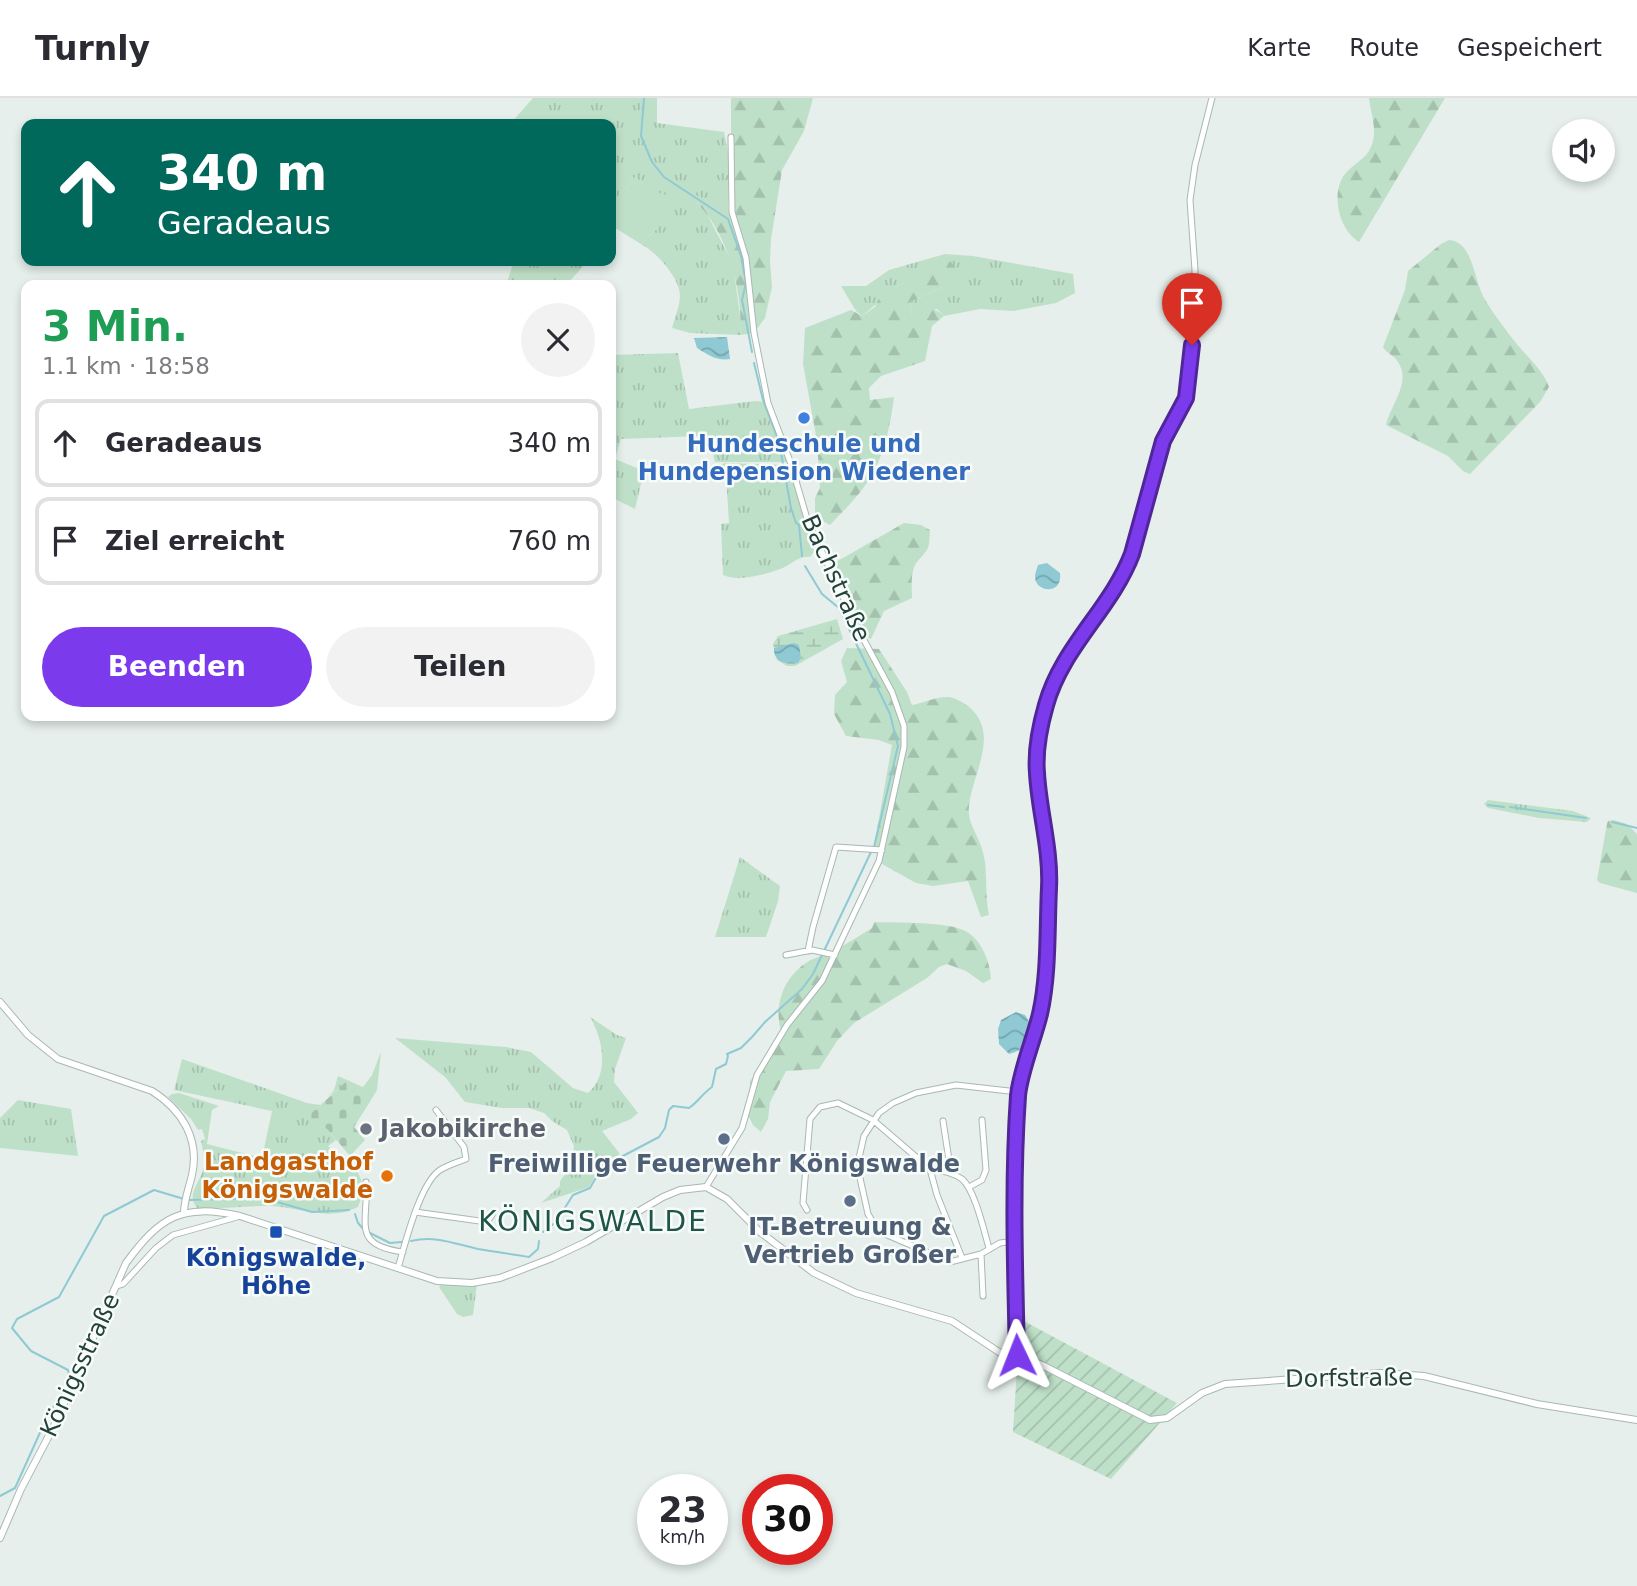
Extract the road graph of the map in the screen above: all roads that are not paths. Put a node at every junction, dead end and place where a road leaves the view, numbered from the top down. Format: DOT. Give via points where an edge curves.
graph roads {
  1 [pos="1212,98"];
  2 [pos="731,137"];
  3 [pos="880,850"];
  4 [pos="808,951"];
  5 [pos="835,955"];
  6 [pos="786,956"];
  7 [pos="0,1002"];
  8 [pos="1018,1092"];
  9 [pos="436,1110"];
  10 [pos="873,1120"];
  11 [pos="982,1120"];
  12 [pos="943,1121"];
  13 [pos="930,1169"];
  14 [pos="951,1173"];
  15 [pos="366,1182"];
  16 [pos="706,1187"];
  17 [pos="969,1187"];
  18 [pos="807,1210"];
  19 [pos="415,1212"];
  20 [pos="184,1213"];
  21 [pos="492,1214"];
  22 [pos="240,1216"];
  23 [pos="1015,1241"];
  24 [pos="989,1248"];
  25 [pos="402,1252"];
  26 [pos="981,1254"];
  27 [pos="962,1258"];
  28 [pos="398,1268"];
  29 [pos="117,1286"];
  30 [pos="983,1296"];
  31 [pos="1017,1355"];
  32 [pos="1637,1420"];
  33 [pos="0,1538"];
  1 -- 8 [label="street" via="1190,200 1195,271 1186,398 1163,441 1129,564 1061,667 1037,747 1049,880 1043,995"];
  2 -- 3 [label="street, Bachstraße" via="732,212 746,258 768,403 808,522 892,692 904,726 904,747"];
  3 -- 4 [label="street" via="836,847"];
  3 -- 5 [label="street, Bachstraße"];
  4 -- 5 [label="street"];
  4 -- 6 [label="street"];
  5 -- 16 [label="street, Bachstraße" via="757,1075 741,1128"];
  7 -- 20 [label="street" via="28,1035 58,1059 152,1091 182,1117 195,1161"];
  8 -- 10 [label="street" via="973,1086 935,1088 893,1102"];
  8 -- 23 [label="street"];
  9 -- 19 [label="street" via="464,1147 466,1159 434,1176"];
  10 -- 13 [label="street"];
  10 -- 18 [label="street" via="838,1103 811,1115 803,1203"];
  10 -- 27 [label="street" via="859,1158 865,1203 874,1224 923,1252 950,1262"];
  11 -- 17 [label="street" via="986,1170 982,1180"];
  12 -- 14 [label="street"];
  13 -- 14 [label="street"];
  13 -- 27 [label="street"];
  14 -- 17 [label="street"];
  15 -- 25 [label="street" via="366,1231 375,1245"];
  16 -- 28 [label="street" via="663,1197 569,1251 500,1278 444,1282"];
  16 -- 31 [label="street" via="727,1199 760,1232 814,1273 856,1293 952,1321 1002,1354"];
  17 -- 24 [label="street"];
  19 -- 21 [label="street" via="487,1222"];
  19 -- 25 [label="street"];
  20 -- 22 [label="street"];
  20 -- 29 [label="street, Königsstraße" via="164,1220 153,1231 126,1263"];
  22 -- 28 [label="street"];
  22 -- 29 [label="street" via="173,1235"];
  23 -- 24 [label="street"];
  23 -- 31 [label="street"];
  24 -- 26 [label="street"];
  25 -- 28 [label="street"];
  26 -- 27 [label="street"];
  26 -- 30 [label="street"];
  29 -- 33 [label="street, Königsstraße"];
  31 -- 32 [label="street, Dorfstraße" via="1150,1420 1167,1418 1202,1393 1225,1384 1381,1373 1424,1376 1537,1404"];
}
